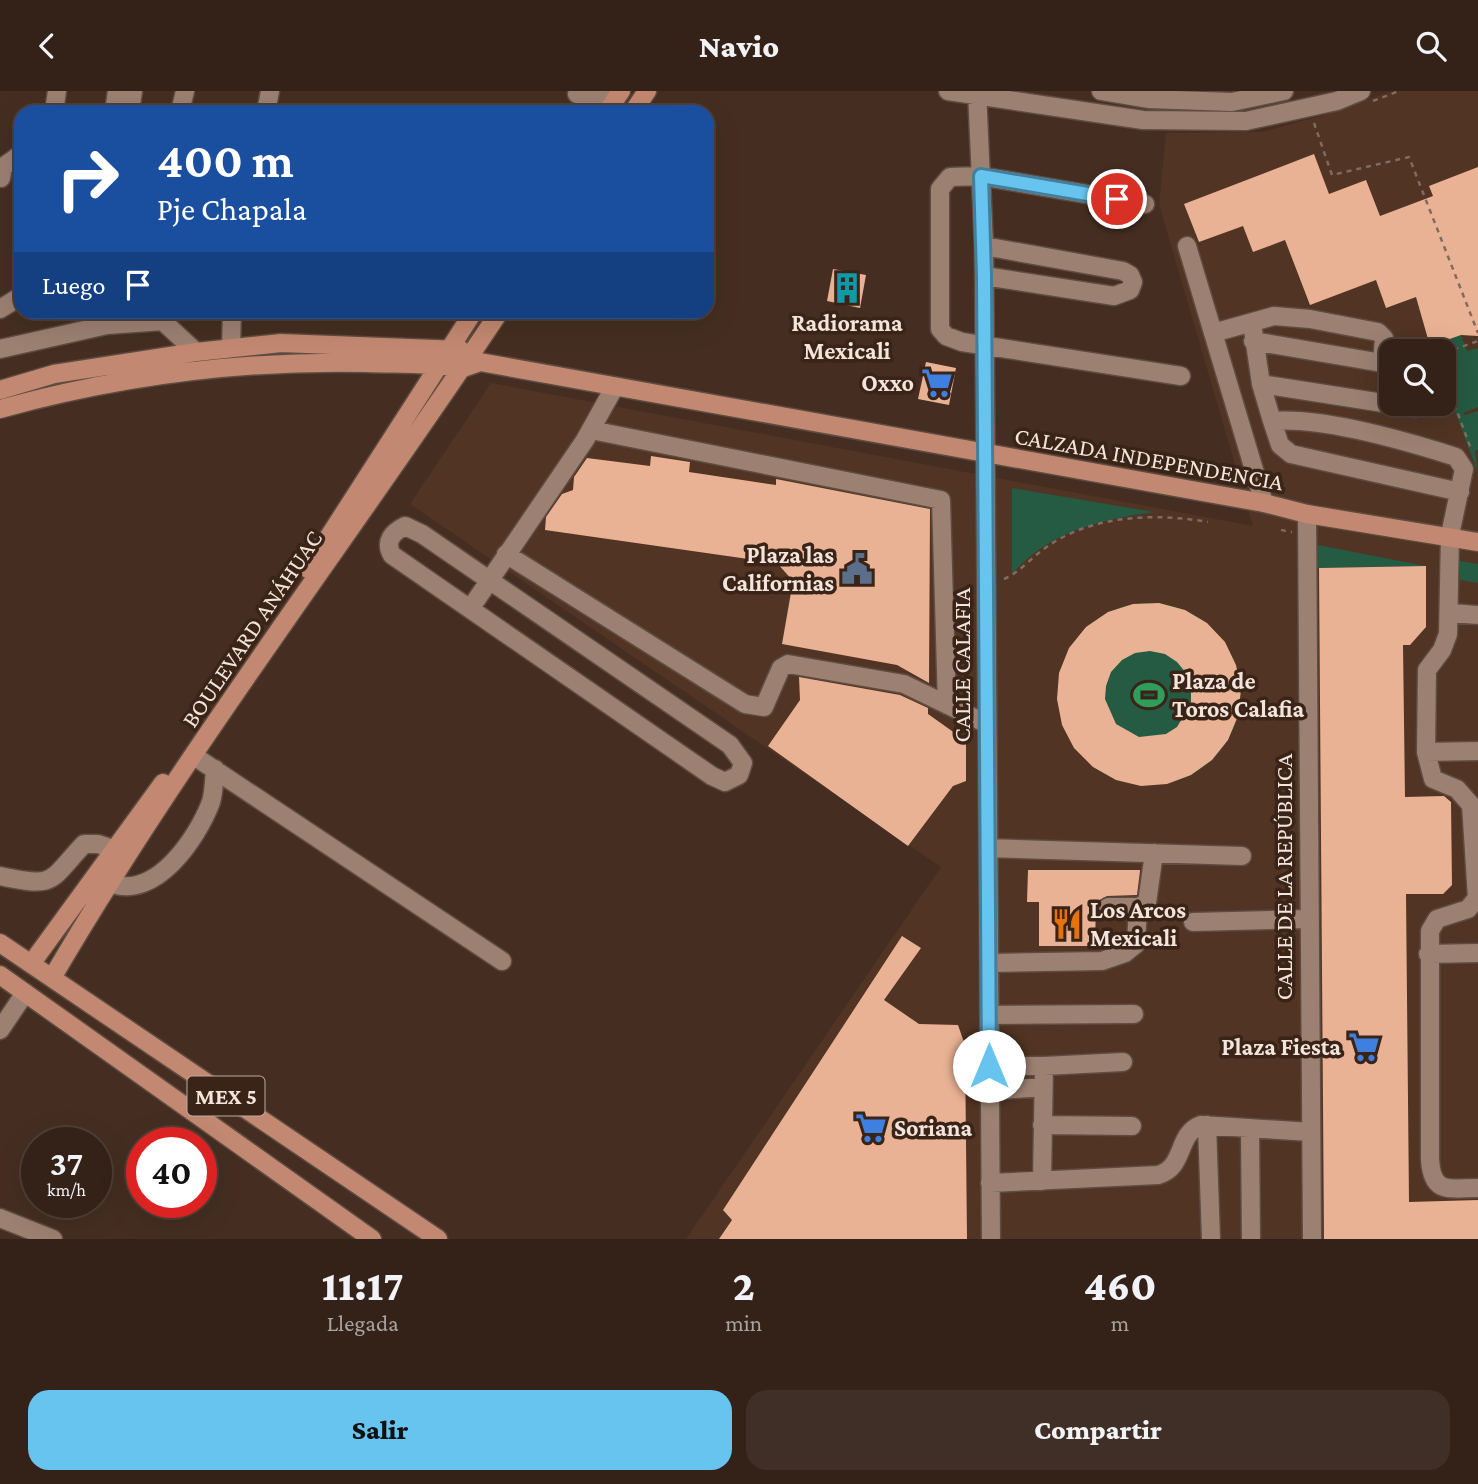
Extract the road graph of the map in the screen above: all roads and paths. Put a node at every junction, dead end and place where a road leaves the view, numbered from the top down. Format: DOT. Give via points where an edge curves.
graph roads {
  1 [pos="578,91"];
  2 [pos="948,91"];
  3 [pos="1101,91"];
  4 [pos="1284,91"];
  5 [pos="1399,91"];
  6 [pos="977,94"];
  7 [pos="1362,98"];
  8 [pos="614,101"];
  9 [pos="1325,119"];
  10 [pos="14,159"];
  11 [pos="981,176"];
  12 [pos="1,178"];
  13 [pos="1145,204"];
  14 [pos="984,246"];
  15 [pos="1187,246"];
  16 [pos="984,276"];
  17 [pos="141,319"];
  18 [pos="161,319"];
  19 [pos="232,319"];
  20 [pos="469,319"];
  21 [pos="496,319"];
  22 [pos="1253,320"];
  23 [pos="1213,333"];
  24 [pos="1478,333"];
  25 [pos="1384,339"];
  26 [pos="1253,341"];
  27 [pos="1478,341"];
  28 [pos="985,345"];
  29 [pos="231,348"];
  30 [pos="0,349"];
  31 [pos="1456,349"];
  32 [pos="196,352"];
  33 [pos="446,357"];
  34 [pos="477,357"];
  35 [pos="1379,363"];
  36 [pos="463,368"];
  37 [pos="1181,376"];
  38 [pos="1261,384"];
  39 [pos="614,388"];
  40 [pos="0,390"];
  41 [pos="1379,402"];
  42 [pos="0,409"];
  43 [pos="1456,409"];
  44 [pos="1272,421"];
  45 [pos="591,430"];
  46 [pos="986,455"];
  47 [pos="1473,455"];
  48 [pos="1460,492"];
  49 [pos="1264,503"];
  50 [pos="1307,514"];
  51 [pos="1208,522"];
  52 [pos="1450,535"];
  53 [pos="1478,542"];
  54 [pos="506,554"];
  55 [pos="489,581"];
  56 [pos="986,582"];
  57 [pos="470,609"];
  58 [pos="1451,613"];
  59 [pos="1478,615"];
  60 [pos="947,705"];
  61 [pos="987,724"];
  62 [pos="1478,751"];
  63 [pos="1426,752"];
  64 [pos="194,757"];
  65 [pos="215,769"];
  66 [pos="988,848"];
  67 [pos="116,850"];
  68 [pos="1154,853"];
  69 [pos="1242,856"];
  70 [pos="0,876"];
  71 [pos="110,883"];
  72 [pos="1108,907"];
  73 [pos="1138,907"];
  74 [pos="1308,919"];
  75 [pos="1193,922"];
  76 [pos="0,928"];
  77 [pos="7,948"];
  78 [pos="1478,953"];
  79 [pos="1428,954"];
  80 [pos="502,961"];
  81 [pos="989,963"];
  82 [pos="31,964"];
  83 [pos="1,977"];
  84 [pos="52,978"];
  85 [pos="25,993"];
  86 [pos="1134,1014"];
  87 [pos="989,1015"];
  88 [pos="0,1030"];
  89 [pos="1123,1062"];
  90 [pos="989,1066"];
  91 [pos="1044,1066"];
  92 [pos="1042,1087"];
  93 [pos="989,1091"];
  94 [pos="1042,1125"];
  95 [pos="1207,1125"];
  96 [pos="1132,1126"];
  97 [pos="1250,1128"];
  98 [pos="1311,1132"];
  99 [pos="1042,1181"];
  100 [pos="990,1183"];
  101 [pos="1478,1188"];
  102 [pos="0,1218"];
  103 [pos="53,1239"];
  104 [pos="372,1239"];
  105 [pos="438,1239"];
  106 [pos="991,1239"];
  107 [pos="1211,1239"];
  108 [pos="1251,1239"];
  109 [pos="1312,1239"];
  1 -- 8 [label="street"];
  2 -- 6 [label="street"];
  3 -- 4 [label="street" via="1148,99 1232,102"];
  5 -- 7 [label="path"];
  6 -- 7 [label="street" via="1143,120 1246,121"];
  6 -- 11 [label="street, CALLE CALAFIA"];
  9 -- 24 [label="path" via="1313,123 1332,175 1409,157"];
  10 -- 12 [label="street" via="3,167"];
  11 -- 13 [label="street"];
  11 -- 14 [label="street, CALLE CALAFIA"];
  11 -- 28 [label="street" via="950,177 940,189 939,318 946,336"];
  14 -- 16 [label="street, CALLE CALAFIA"];
  14 -- 16 [label="street" via="1123,271 1133,282 1130,290 1114,296"];
  15 -- 23 [label="street"];
  16 -- 28 [label="street, CALLE CALAFIA"];
  17 -- 30 [label="street"];
  18 -- 32 [label="street"];
  19 -- 29 [label="street"];
  20 -- 33 [label="main road, BOULEVARD ANÁHUAC"];
  21 -- 34 [label="main road"];
  22 -- 23 [label="street"];
  22 -- 25 [label="street" via="1274,316 1310,319 1378,332"];
  22 -- 26 [label="street"];
  23 -- 49 [label="street"];
  26 -- 35 [label="street"];
  26 -- 38 [label="street"];
  27 -- 31 [label="path"];
  28 -- 37 [label="street"];
  28 -- 46 [label="street, CALLE CALAFIA"];
  29 -- 32 [label="main road, CALZADA INDEPENDENCIA"];
  29 -- 33 [label="main road, CALZADA INDEPENDENCIA" via="281,343"];
  32 -- 40 [label="main road, CALZADA INDEPENDENCIA" via="54,374"];
  33 -- 34 [label="main road, CALZADA INDEPENDENCIA"];
  33 -- 36 [label="main road, CALZADA INDEPENDENCIA"];
  33 -- 42 [label="main road, CALZADA INDEPENDENCIA" via="167,373"];
  33 -- 67 [label="main road, BOULEVARD ANÁHUAC" via="293,593"];
  34 -- 36 [label="main road, CALZADA INDEPENDENCIA"];
  34 -- 39 [label="main road, CALZADA INDEPENDENCIA"];
  36 -- 64 [label="main road, BOULEVARD ANÁHUAC"];
  38 -- 41 [label="street"];
  38 -- 44 [label="street"];
  39 -- 45 [label="street"];
  39 -- 46 [label="main road, CALZADA INDEPENDENCIA"];
  43 -- 47 [label="path"];
  44 -- 48 [label="street" via="1280,445 1291,454"];
  44 -- 48 [label="street" via="1387,437 1456,457 1464,470"];
  45 -- 54 [label="street"];
  45 -- 60 [label="street" via="941,500"];
  46 -- 49 [label="main road, CALZADA INDEPENDENCIA"];
  46 -- 56 [label="street, CALLE CALAFIA"];
  48 -- 52 [label="street"];
  49 -- 50 [label="main road, CALZADA INDEPENDENCIA"];
  50 -- 52 [label="main road, CALZADA INDEPENDENCIA"];
  50 -- 74 [label="street, CALLE DE LA REPÚBLICA"];
  51 -- 56 [label="path" via="1143,518 1088,526 1044,548 1007,579"];
  52 -- 53 [label="main road, CALZADA INDEPENDENCIA"];
  52 -- 58 [label="street"];
  54 -- 55 [label="street"];
  54 -- 60 [label="street" via="745,704 764,707 781,669 788,664 893,681"];
  55 -- 57 [label="street"];
  55 -- 57 [label="street" via="411,528 405,526 392,535 392,555"];
  55 -- 57 [label="street" via="730,745 743,763 740,775 725,782 712,776"];
  56 -- 61 [label="street, CALLE CALAFIA"];
  58 -- 59 [label="street"];
  58 -- 63 [label="street" via="1443,650 1427,670"];
  60 -- 61 [label="street"];
  61 -- 66 [label="street, CALLE CALAFIA"];
  62 -- 63 [label="street"];
  63 -- 79 [label="street" via="1433,779 1457,789 1471,805 1476,888 1476,898 1468,909 1437,919 1430,931"];
  64 -- 65 [label="street"];
  64 -- 71 [label="main road, BOULEVARD ANÁHUAC"];
  65 -- 71 [label="street" via="204,818 171,863 137,887"];
  65 -- 80 [label="street"];
  66 -- 68 [label="street"];
  66 -- 81 [label="street, CALLE CALAFIA"];
  67 -- 70 [label="street" via="84,844 63,870 35,884"];
  67 -- 82 [label="main road, BOULEVARD ANÁHUAC"];
  68 -- 69 [label="street"];
  68 -- 73 [label="street" via="1149,899"];
  71 -- 84 [label="main road, BOULEVARD ANÁHUAC"];
  72 -- 73 [label="street"];
  73 -- 81 [label="street" via="1136,944 1117,957"];
  74 -- 75 [label="street"];
  74 -- 98 [label="street, CALLE DE LA REPÚBLICA"];
  76 -- 77 [label="main road"];
  77 -- 82 [label="main road, MEX 5"];
  78 -- 79 [label="street"];
  79 -- 101 [label="street" via="1432,1177 1447,1188"];
  81 -- 87 [label="street, CALLE CALAFIA"];
  82 -- 84 [label="main road, MEX 5"];
  83 -- 85 [label="main road, MEX 5"];
  84 -- 105 [label="main road, MEX 5"];
  85 -- 88 [label="street"];
  85 -- 104 [label="main road, MEX 5"];
  86 -- 87 [label="street"];
  87 -- 90 [label="street, CALLE CALAFIA"];
  89 -- 91 [label="street"];
  90 -- 91 [label="street"];
  90 -- 93 [label="street, CALLE CALAFIA"];
  91 -- 92 [label="street"];
  92 -- 93 [label="street"];
  92 -- 94 [label="street"];
  93 -- 100 [label="street, CALLE CALAFIA"];
  94 -- 96 [label="street"];
  94 -- 99 [label="street"];
  95 -- 97 [label="street"];
  95 -- 99 [label="street" via="1190,1131 1177,1163 1166,1173"];
  95 -- 107 [label="street"];
  97 -- 98 [label="street"];
  97 -- 108 [label="street"];
  98 -- 109 [label="street, CALLE DE LA REPÚBLICA"];
  99 -- 100 [label="street"];
  100 -- 106 [label="street, CALLE CALAFIA"];
  102 -- 103 [label="street"];
}
